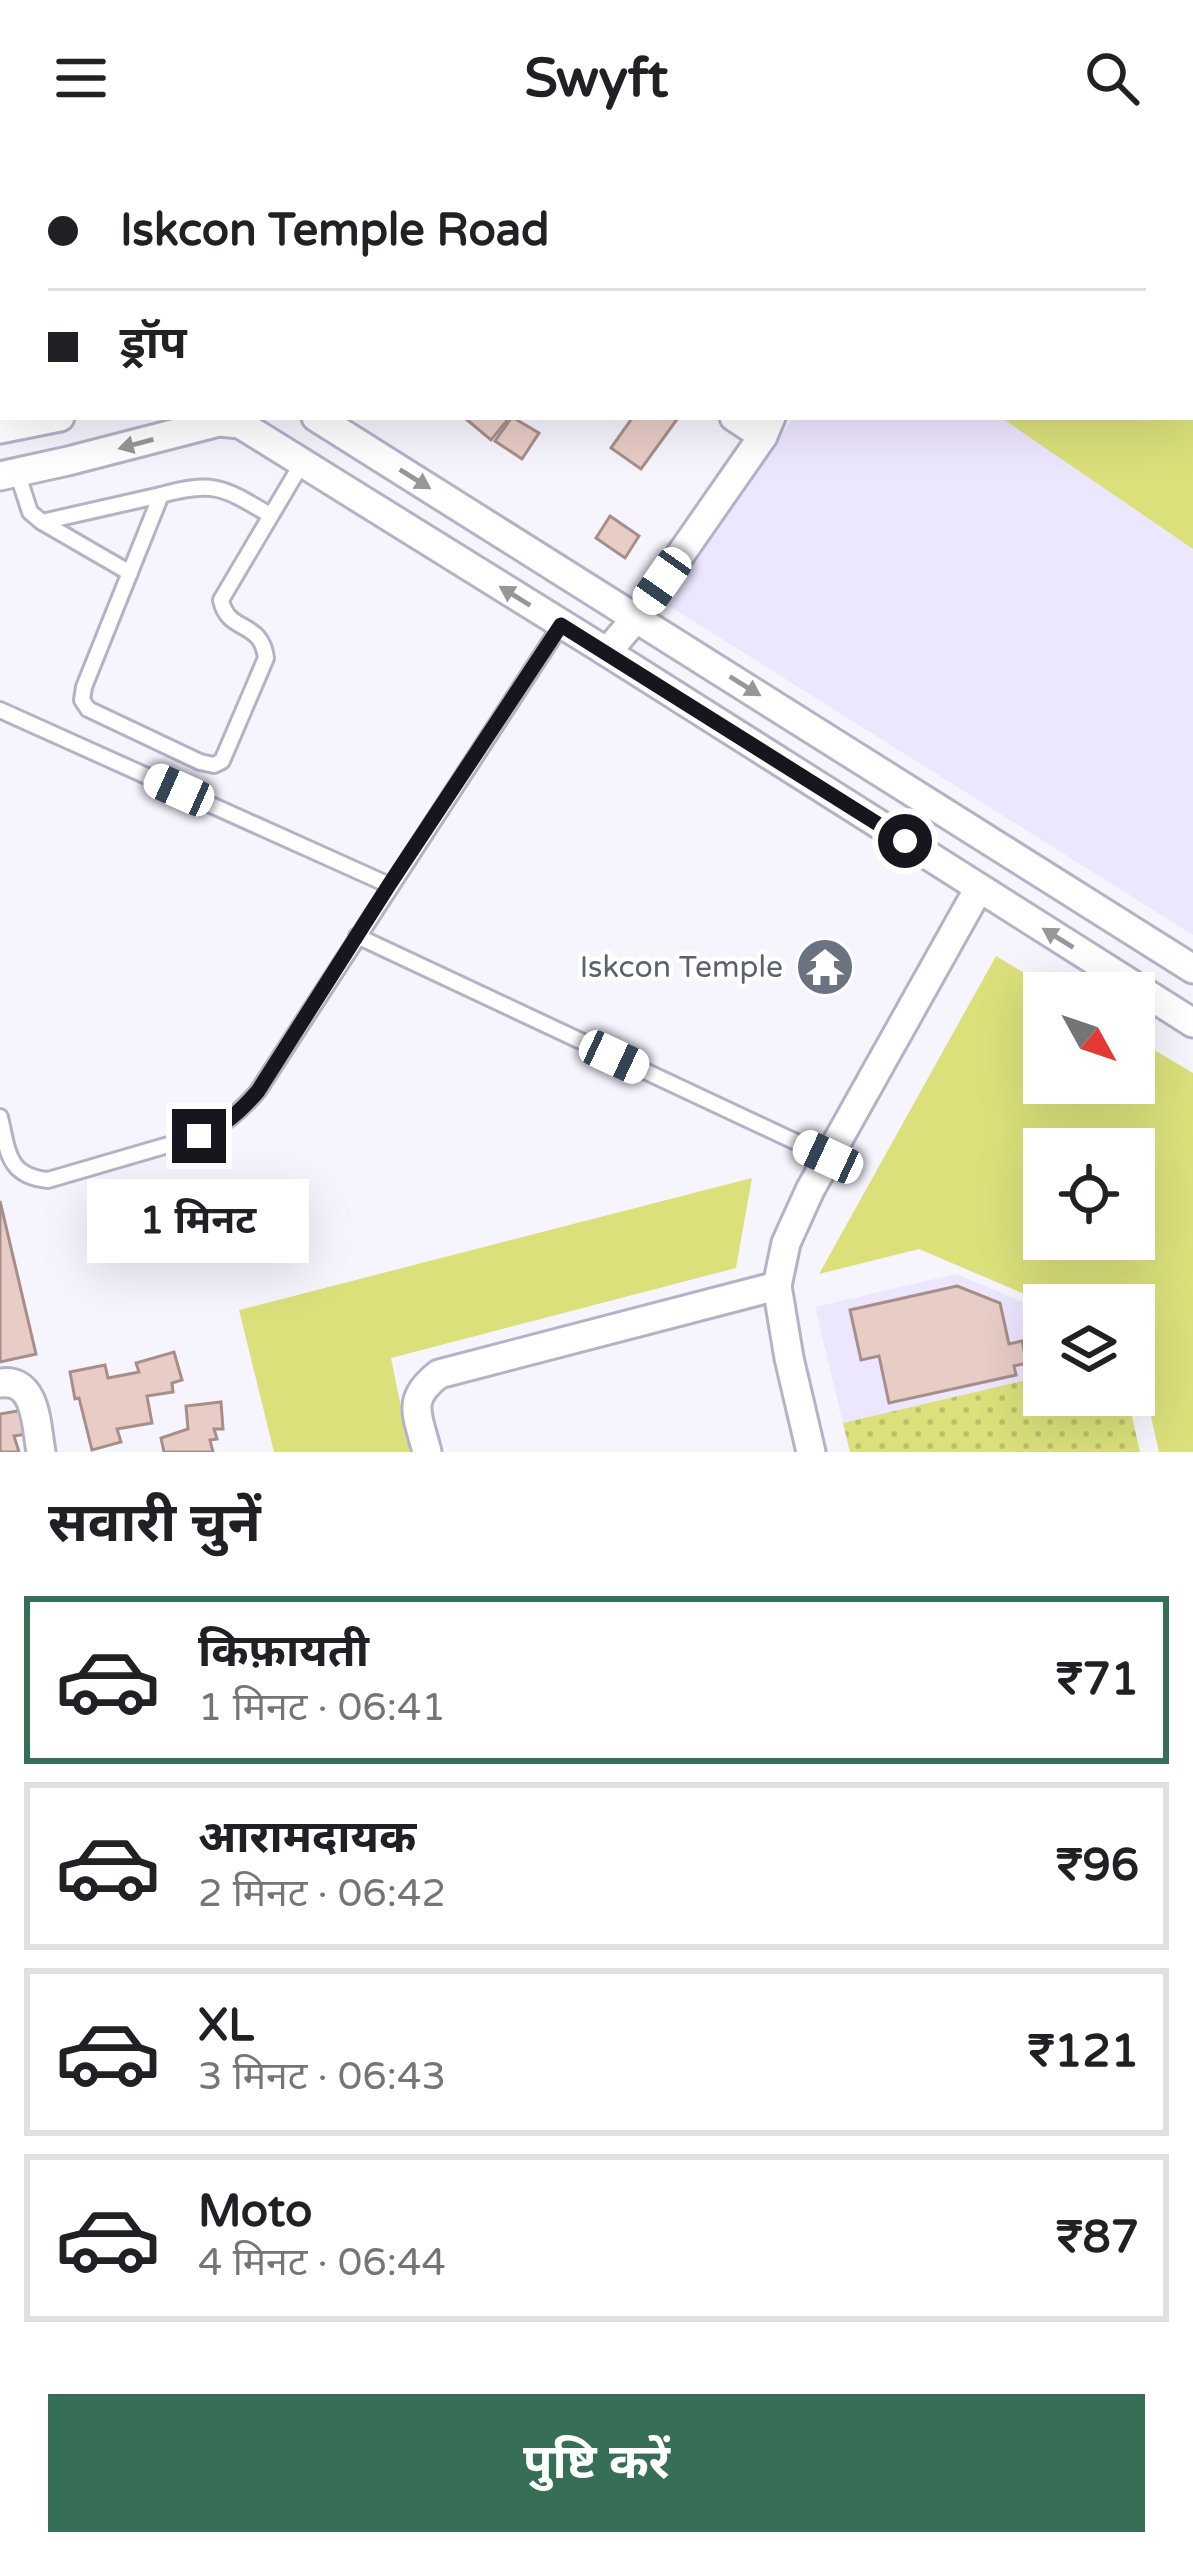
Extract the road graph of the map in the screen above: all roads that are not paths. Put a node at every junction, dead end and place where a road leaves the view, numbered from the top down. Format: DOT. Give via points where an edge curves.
graph roads {
  1 [pos="45,420"];
  2 [pos="321,420"];
  3 [pos="767,427"];
  4 [pos="0,429"];
  5 [pos="302,463"];
  6 [pos="9,474"];
  7 [pos="161,495"];
  8 [pos="270,515"];
  9 [pos="42,522"];
  10 [pos="130,572"];
  11 [pos="637,617"];
  12 [pos="561,625"];
  13 [pos="607,652"];
  14 [pos="0,710"];
  15 [pos="389,885"];
  16 [pos="980,888"];
  17 [pos="357,936"];
  18 [pos="1193,969"];
  19 [pos="1193,1023"];
  20 [pos="0,1117"];
  21 [pos="828,1157"];
  22 [pos="777,1286"];
  23 [pos="0,1383"];
  24 [pos="41,1452"];
  25 [pos="427,1452"];
  26 [pos="811,1452"];
  1 -- 4 [label="street"];
  2 -- 11 [label="street, one-way"];
  3 -- 11 [label="street"];
  5 -- 6 [label="street, one-way" via="240,424 219,422"];
  5 -- 8 [label="lane"];
  12 -- 5 [label="street, one-way"];
  6 -- 9 [label="lane"];
  7 -- 8 [label="lane" via="193,486 229,490"];
  7 -- 9 [label="lane"];
  7 -- 10 [label="lane"];
  8 -- 10 [label="lane" via="221,600 234,622 258,635 266,658 214,765 97,715 82,700"];
  9 -- 10 [label="lane"];
  11 -- 13 [label="street"];
  11 -- 18 [label="street, one-way"];
  12 -- 13 [label="street"];
  12 -- 15 [label="lane"];
  13 -- 16 [label="street"];
  14 -- 15 [label="lane"];
  15 -- 17 [label="lane"];
  19 -- 16 [label="street, one-way"];
  16 -- 21 [label="street"];
  17 -- 20 [label="lane" via="258,1091 222,1126 49,1180 32,1179 10,1160"];
  17 -- 21 [label="lane"];
  21 -- 22 [label="street" via="785,1243"];
  22 -- 25 [label="street" via="439,1374 415,1403"];
  22 -- 26 [label="street"];
  23 -- 24 [label="street" via="30,1395"];
}
